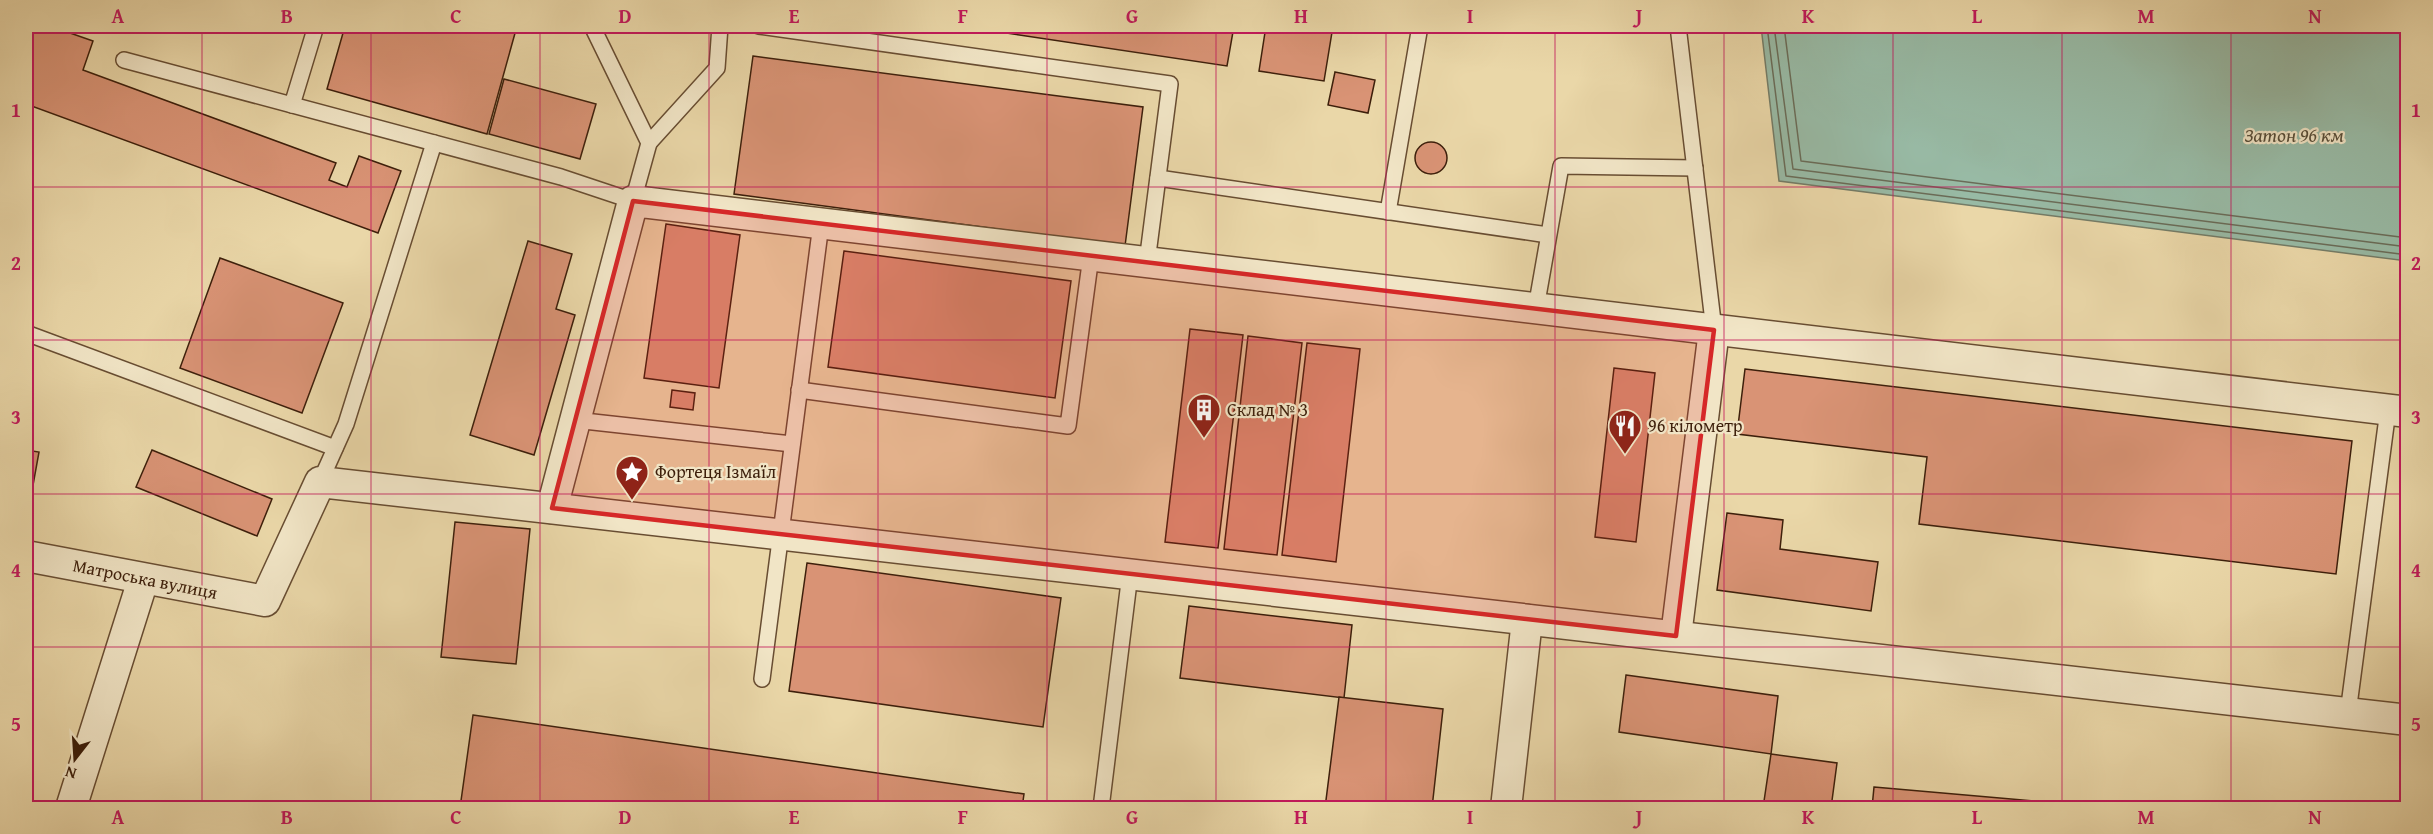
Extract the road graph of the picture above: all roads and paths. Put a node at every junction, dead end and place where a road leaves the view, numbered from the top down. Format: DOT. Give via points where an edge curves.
graph roads {
  1 [pos="316,26"];
  2 [pos="592,26"];
  3 [pos="720,26"];
  4 [pos="759,26"];
  5 [pos="1420,26"];
  6 [pos="1678,26"];
  7 [pos="124,60"];
  8 [pos="291,105"];
  9 [pos="434,143"];
  10 [pos="649,143"];
  11 [pos="1695,168"];
  12 [pos="1158,178"];
  13 [pos="633,201"];
  14 [pos="1388,212"];
  15 [pos="821,224"];
  16 [pos="1548,236"];
  17 [pos="1091,256"];
  18 [pos="1147,262"];
  19 [pos="1536,308"];
  20 [pos="1714,330"];
  21 [pos="26,333"];
  22 [pos="800,390"];
  23 [pos="2398,411"];
  24 [pos="575,420"];
  25 [pos="792,444"];
  26 [pos="335,448"];
  27 [pos="320,482"];
  28 [pos="552,508"];
  29 [pos="781,535"];
  30 [pos="26,556"];
  31 [pos="1130,574"];
  32 [pos="143,580"];
  33 [pos="1527,620"];
  34 [pos="1676,636"];
  35 [pos="762,679"];
  36 [pos="2348,713"];
  37 [pos="2408,720"];
  38 [pos="71,808"];
  39 [pos="1101,808"];
  40 [pos="1506,808"];
  1 -- 8 [label="lane"];
  2 -- 10 [label="lane"];
  3 -- 10 [label="lane" via="717,68"];
  4 -- 12 [label="lane" via="1170,84"];
  5 -- 14 [label="lane"];
  6 -- 11 [label="lane"];
  7 -- 8 [label="lane"];
  8 -- 9 [label="lane"];
  9 -- 13 [label="lane"];
  9 -- 26 [label="lane" via="346,424"];
  10 -- 13 [label="lane"];
  11 -- 16 [label="lane" via="1561,166"];
  11 -- 20 [label="lane"];
  12 -- 14 [label="lane"];
  12 -- 18 [label="lane"];
  13 -- 15 [label="street"];
  13 -- 24 [label="street"];
  14 -- 16 [label="lane"];
  15 -- 17 [label="street"];
  15 -- 22 [label="lane"];
  16 -- 19 [label="lane"];
  17 -- 18 [label="street"];
  17 -- 22 [label="lane" via="1068,426"];
  18 -- 19 [label="street"];
  19 -- 20 [label="street"];
  20 -- 23 [label="street"];
  20 -- 34 [label="street"];
  21 -- 26 [label="lane"];
  22 -- 25 [label="lane"];
  23 -- 36 [label="lane"];
  24 -- 25 [label="lane"];
  24 -- 28 [label="street"];
  25 -- 29 [label="lane"];
  26 -- 27 [label="lane"];
  27 -- 28 [label="street"];
  27 -- 32 [label="street, Матроська вулиця" via="265,601"];
  28 -- 29 [label="street"];
  29 -- 31 [label="street"];
  29 -- 35 [label="lane"];
  30 -- 32 [label="street, Матроська вулиця"];
  31 -- 33 [label="street"];
  31 -- 39 [label="lane"];
  32 -- 38 [label="street"];
  33 -- 34 [label="street"];
  33 -- 40 [label="street"];
  34 -- 36 [label="street"];
  36 -- 37 [label="street"];
}
